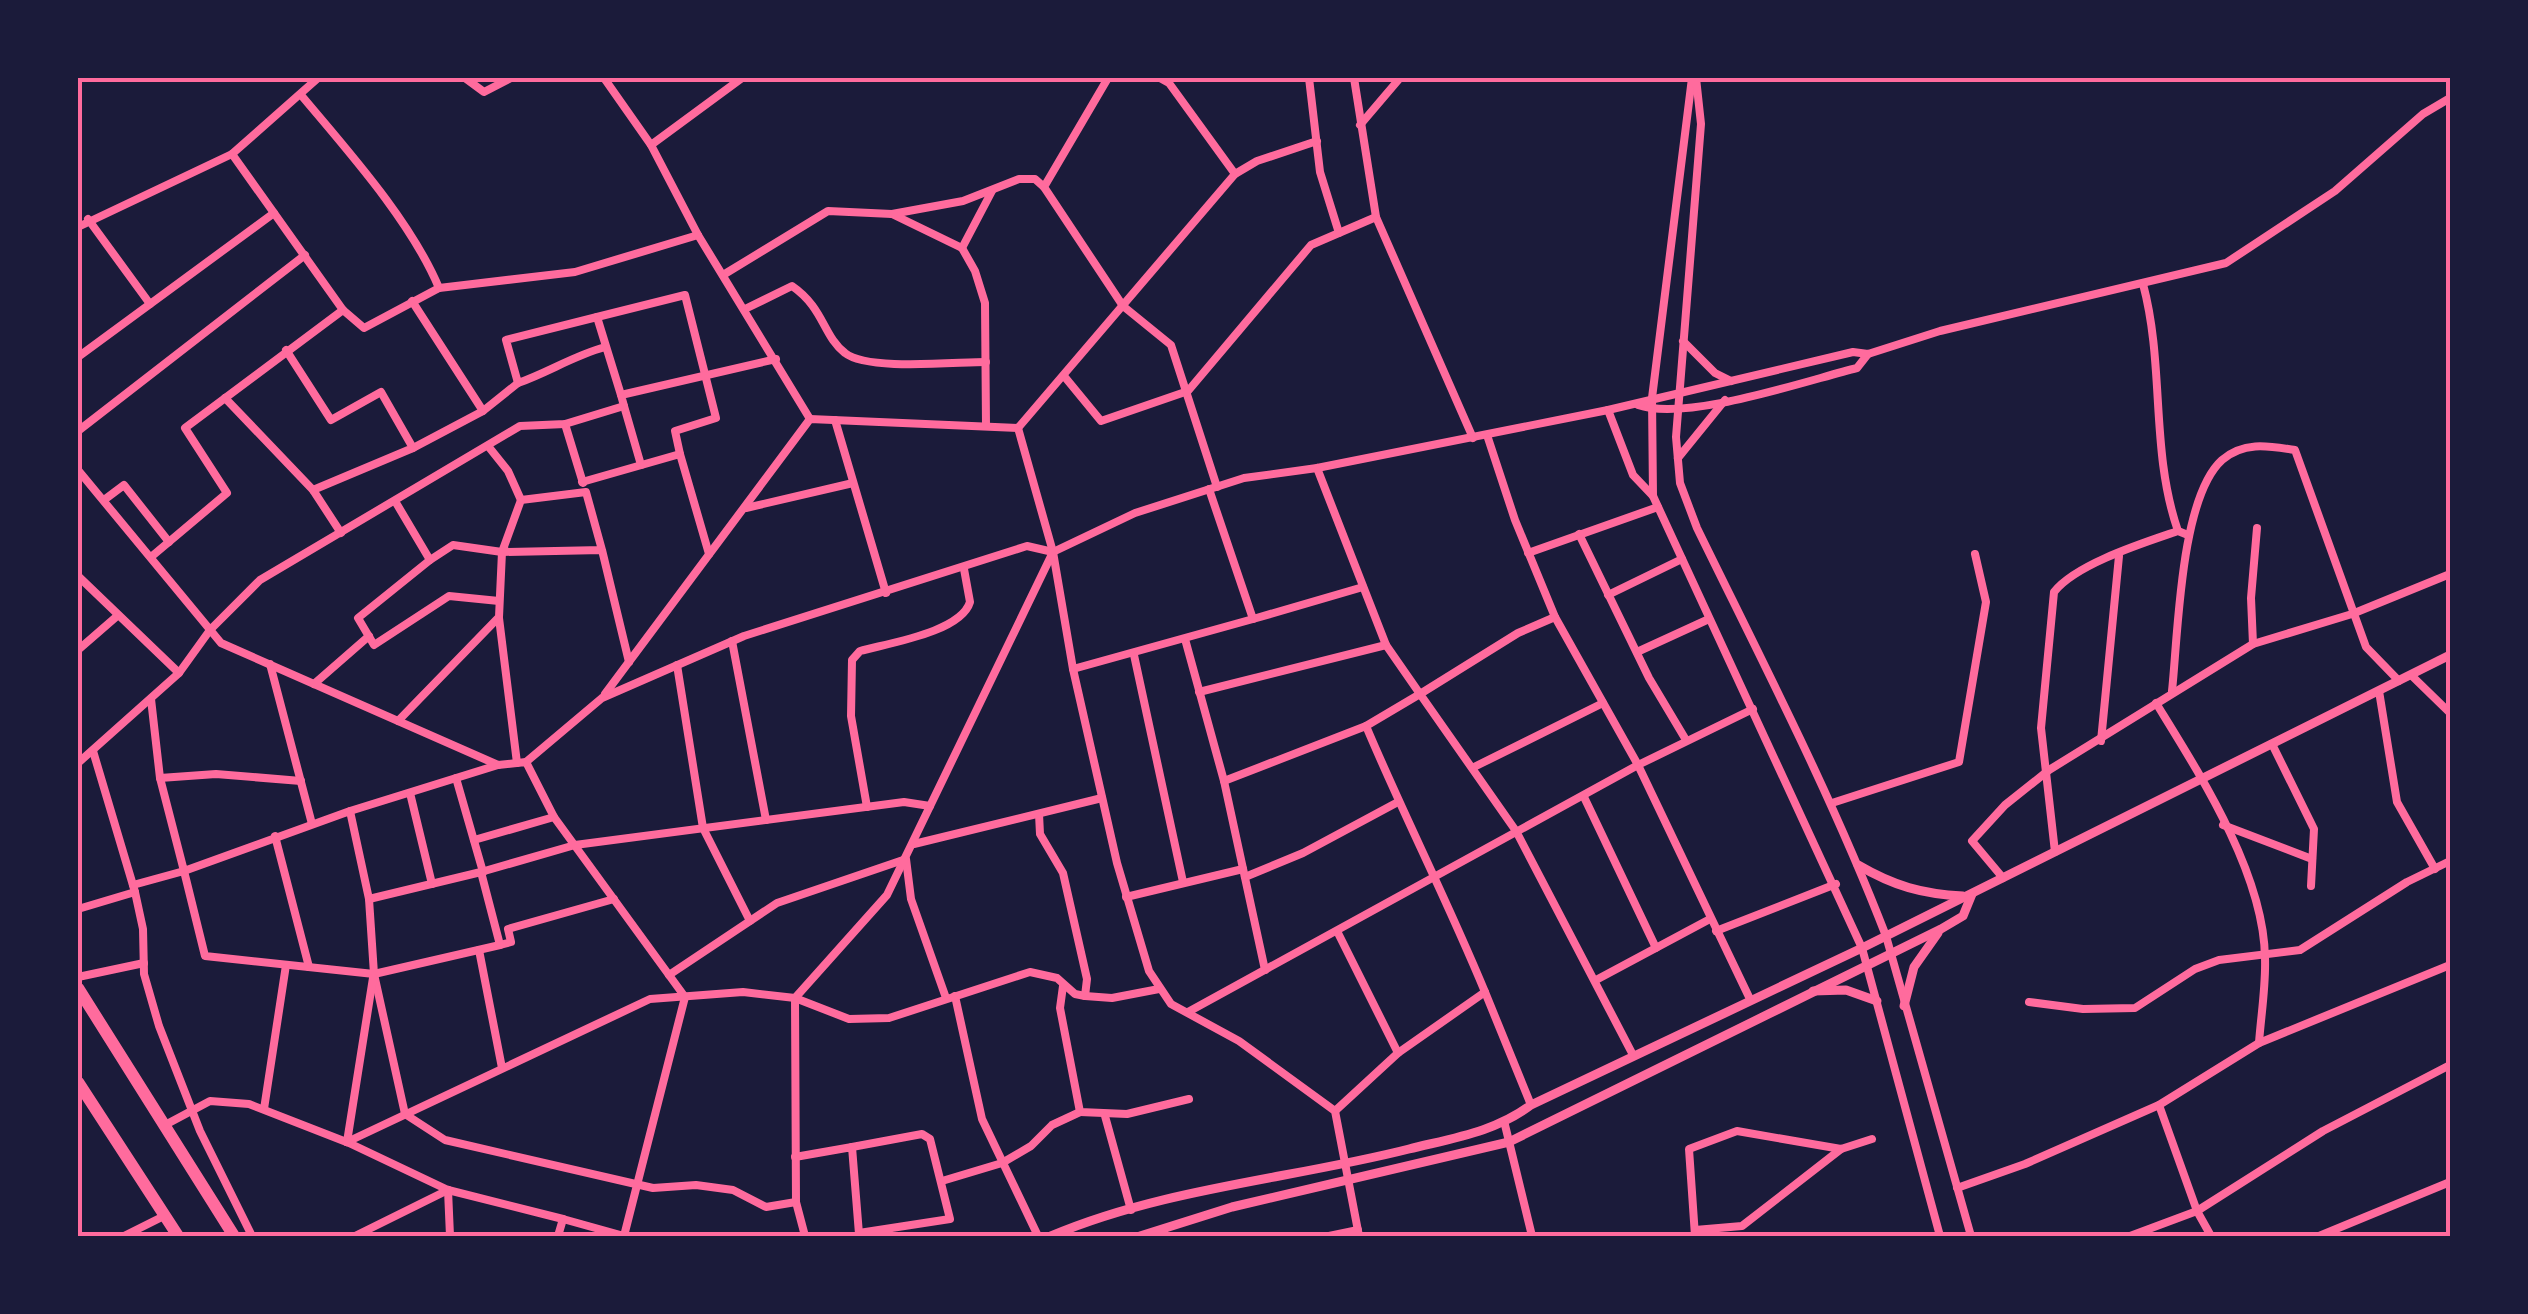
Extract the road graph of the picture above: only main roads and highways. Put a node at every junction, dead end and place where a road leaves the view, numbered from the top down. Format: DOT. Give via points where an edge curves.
graph roads {
  1 [pos="80,980"];
  2 [pos="78,1082"];
  3 [pos="178,1236"];
  4 [pos="234,1236"];
  1 -- 4 [label="highway"];
  2 -- 3 [label="highway"];
}
